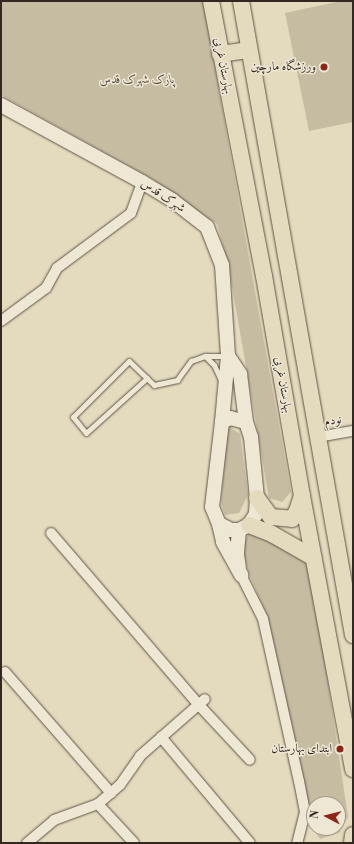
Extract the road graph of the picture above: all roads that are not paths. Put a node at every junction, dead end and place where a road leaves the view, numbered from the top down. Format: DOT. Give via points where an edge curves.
graph roads {
  1 [pos="211,1"];
  2 [pos="241,1"];
  3 [pos="249,50"];
  4 [pos="220,54"];
  5 [pos="1,106"];
  6 [pos="142,182"];
  7 [pos="1,321"];
  8 [pos="205,356"];
  9 [pos="228,356"];
  10 [pos="147,378"];
  11 [pos="225,390"];
  12 [pos="222,422"];
  13 [pos="246,422"];
  14 [pos="353,431"];
  15 [pos="318,437"];
  16 [pos="302,496"];
  17 [pos="257,498"];
  18 [pos="219,524"];
  19 [pos="244,528"];
  20 [pos="51,533"];
  21 [pos="314,558"];
  22 [pos="241,575"];
  23 [pos="353,635"];
  24 [pos="5,672"];
  25 [pos="201,702"];
  26 [pos="347,708"];
  27 [pos="161,737"];
  28 [pos="250,760"];
  29 [pos="353,769"];
  30 [pos="111,793"];
  31 [pos="98,804"];
  32 [pos="353,835"];
  33 [pos="27,843"];
  34 [pos="134,843"];
  35 [pos="250,843"];
  36 [pos="297,843"];
  37 [pos="352,843"];
  1 -- 4 [label="main road, بهارستان غربی"];
  2 -- 3 [label="main road"];
  3 -- 4 [label="main road"];
  3 -- 15 [label="main road"];
  4 -- 16 [label="main road, بهارستان غربی" via="264,276"];
  5 -- 6 [label="street, شهرک قدس"];
  6 -- 7 [label="street" via="131,212 57,268 46,288"];
  6 -- 9 [label="street, شهرک قدس" via="172,200 207,227 222,265"];
  8 -- 9 [label="lane"];
  8 -- 10 [label="lane" via="191,361 177,380 154,385 129,361 73,417 86,433"];
  8 -- 11 [label="lane" via="214,365"];
  9 -- 11 [label="street, شهرک قدس"];
  9 -- 13 [label="street" via="240,374"];
  11 -- 12 [label="street, شهرک قدس"];
  12 -- 13 [label="street" via="230,418"];
  12 -- 18 [label="street" via="212,507"];
  13 -- 17 [label="street" via="251,437"];
  14 -- 15 [label="street, نودم"];
  15 -- 23 [label="main road"];
  16 -- 17 [label="main road" via="292,519 271,517"];
  16 -- 21 [label="main road, بهارستان غربی"];
  17 -- 19 [label="street" via="256,514"];
  18 -- 19 [label="street" via="230,530"];
  18 -- 22 [label="street" via="223,542"];
  19 -- 21 [label="main road" via="272,534"];
  19 -- 22 [label="street" via="237,555"];
  20 -- 25 [label="street"];
  21 -- 26 [label="main road, بهارستان غربی"];
  22 -- 36 [label="street" via="263,619 299,781 305,812"];
  24 -- 30 [label="street"];
  25 -- 27 [label="street"];
  25 -- 28 [label="street"];
  26 -- 29 [label="main road, بهارستان غربی"];
  27 -- 30 [label="street" via="140,756 120,785"];
  27 -- 35 [label="street"];
  30 -- 31 [label="street"];
  31 -- 33 [label="street" via="54,820"];
  31 -- 34 [label="street"];
  32 -- 37 [label="main road"];
}
